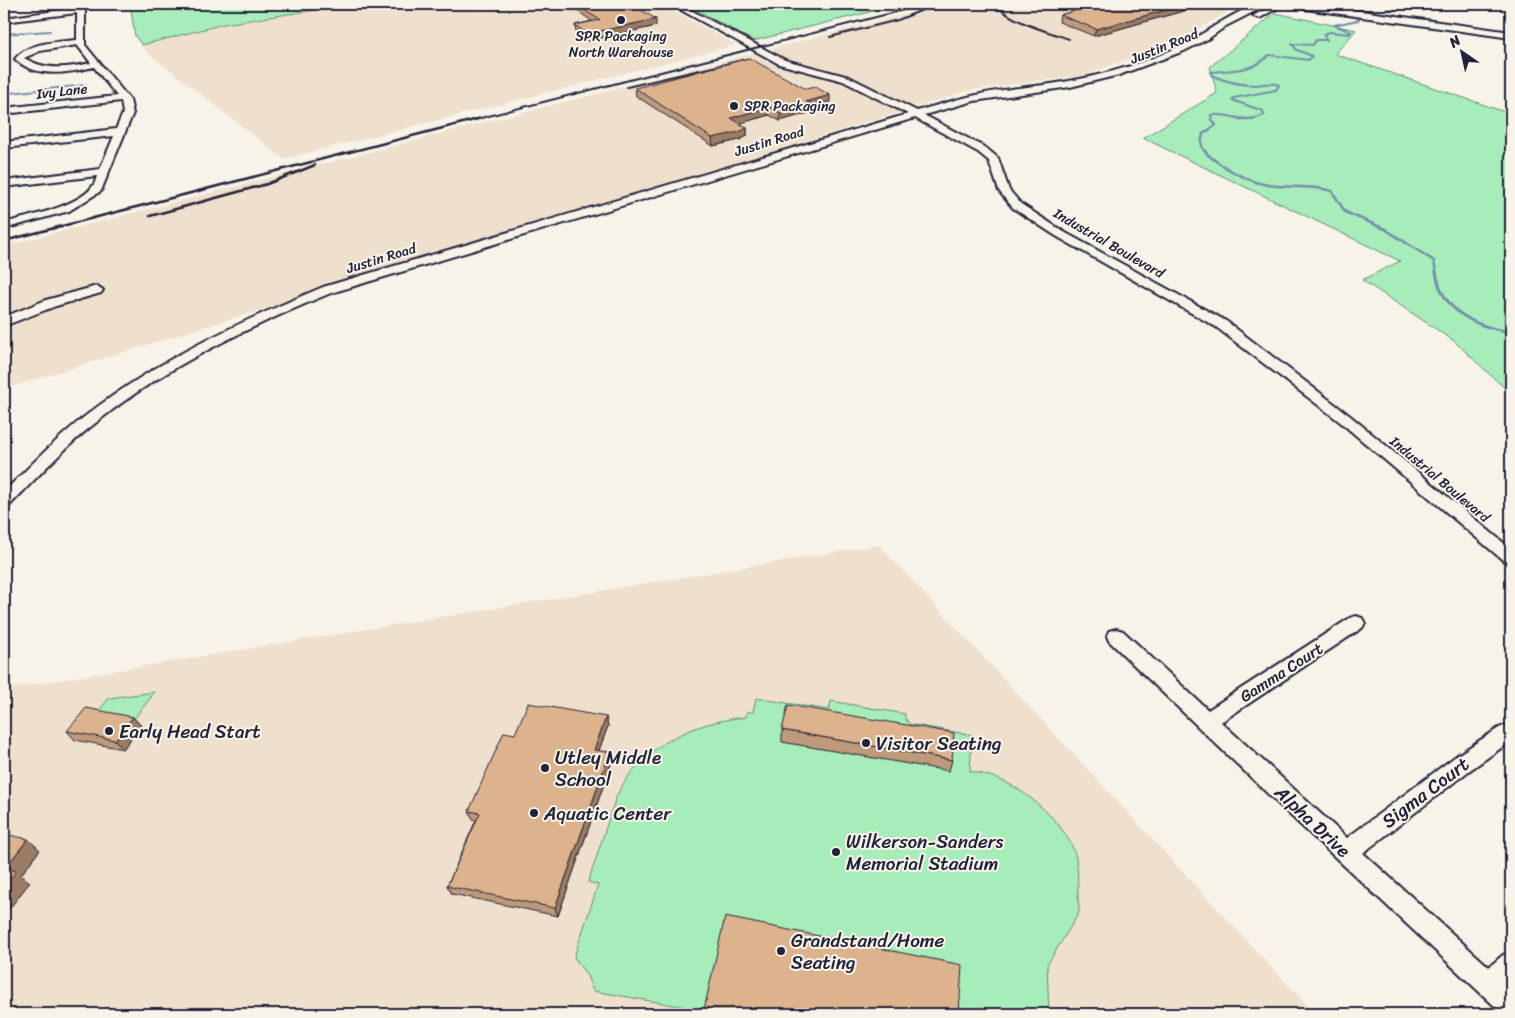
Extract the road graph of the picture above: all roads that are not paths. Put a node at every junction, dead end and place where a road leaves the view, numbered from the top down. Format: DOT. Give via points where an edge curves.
graph roads {
  1 [pos="674,4"];
  2 [pos="1266,4"];
  3 [pos="1280,4"];
  4 [pos="1291,4"];
  5 [pos="1330,4"];
  6 [pos="81,7"];
  7 [pos="4,20"];
  8 [pos="1511,29"];
  9 [pos="1511,35"];
  10 [pos="80,42"];
  11 [pos="10,52"];
  12 [pos="24,53"];
  13 [pos="97,64"];
  14 [pos="1015,93"];
  15 [pos="124,98"];
  16 [pos="4,111"];
  17 [pos="919,116"];
  18 [pos="120,132"];
  19 [pos="4,145"];
  20 [pos="103,172"];
  21 [pos="4,184"];
  22 [pos="4,226"];
  23 [pos="97,290"];
  24 [pos="4,322"];
  25 [pos="4,501"];
  26 [pos="1511,558"];
  27 [pos="1356,623"];
  28 [pos="1116,636"];
  29 [pos="1207,721"];
  30 [pos="1506,734"];
  31 [pos="1346,852"];
  32 [pos="1511,963"];
  33 [pos="1490,983"];
  34 [pos="1511,1004"];
  1 -- 17 [label="street, Industrial Boulevard" via="782,62 854,82"];
  2 -- 14 [label="street, Justin Road" via="1181,49 1116,74"];
  3 -- 14 [label="street, Justin Road" via="1195,50 1125,77 1074,89"];
  4 -- 9 [label="main road"];
  5 -- 8 [label="main road"];
  6 -- 7 [label="street"];
  6 -- 10 [label="street"];
  10 -- 12 [label="street"];
  10 -- 13 [label="street"];
  11 -- 12 [label="street"];
  12 -- 13 [label="street" via="20,60 51,72"];
  13 -- 15 [label="street"];
  14 -- 17 [label="street, Justin Road"];
  15 -- 16 [label="street, Ivy Lane"];
  15 -- 18 [label="street" via="128,113"];
  17 -- 25 [label="street, Justin Road" via="872,132 816,143 352,282 256,320 153,374 128,391 74,433"];
  17 -- 26 [label="street, Industrial Boulevard" via="982,150 994,160 1004,192 1017,206 1060,234 1221,324 1344,418"];
  18 -- 19 [label="street"];
  18 -- 20 [label="street"];
  20 -- 21 [label="street"];
  20 -- 22 [label="street" via="97,189 88,197 50,213"];
  23 -- 24 [label="street" via="51,302"];
  27 -- 29 [label="street, Gamma Court"];
  28 -- 29 [label="street, Alpha Drive"];
  29 -- 31 [label="street, Alpha Drive"];
  30 -- 31 [label="street, Sigma Court"];
  31 -- 33 [label="street, Alpha Drive"];
  32 -- 33 [label="street"];
  33 -- 34 [label="street, Alpha Drive"];
}
